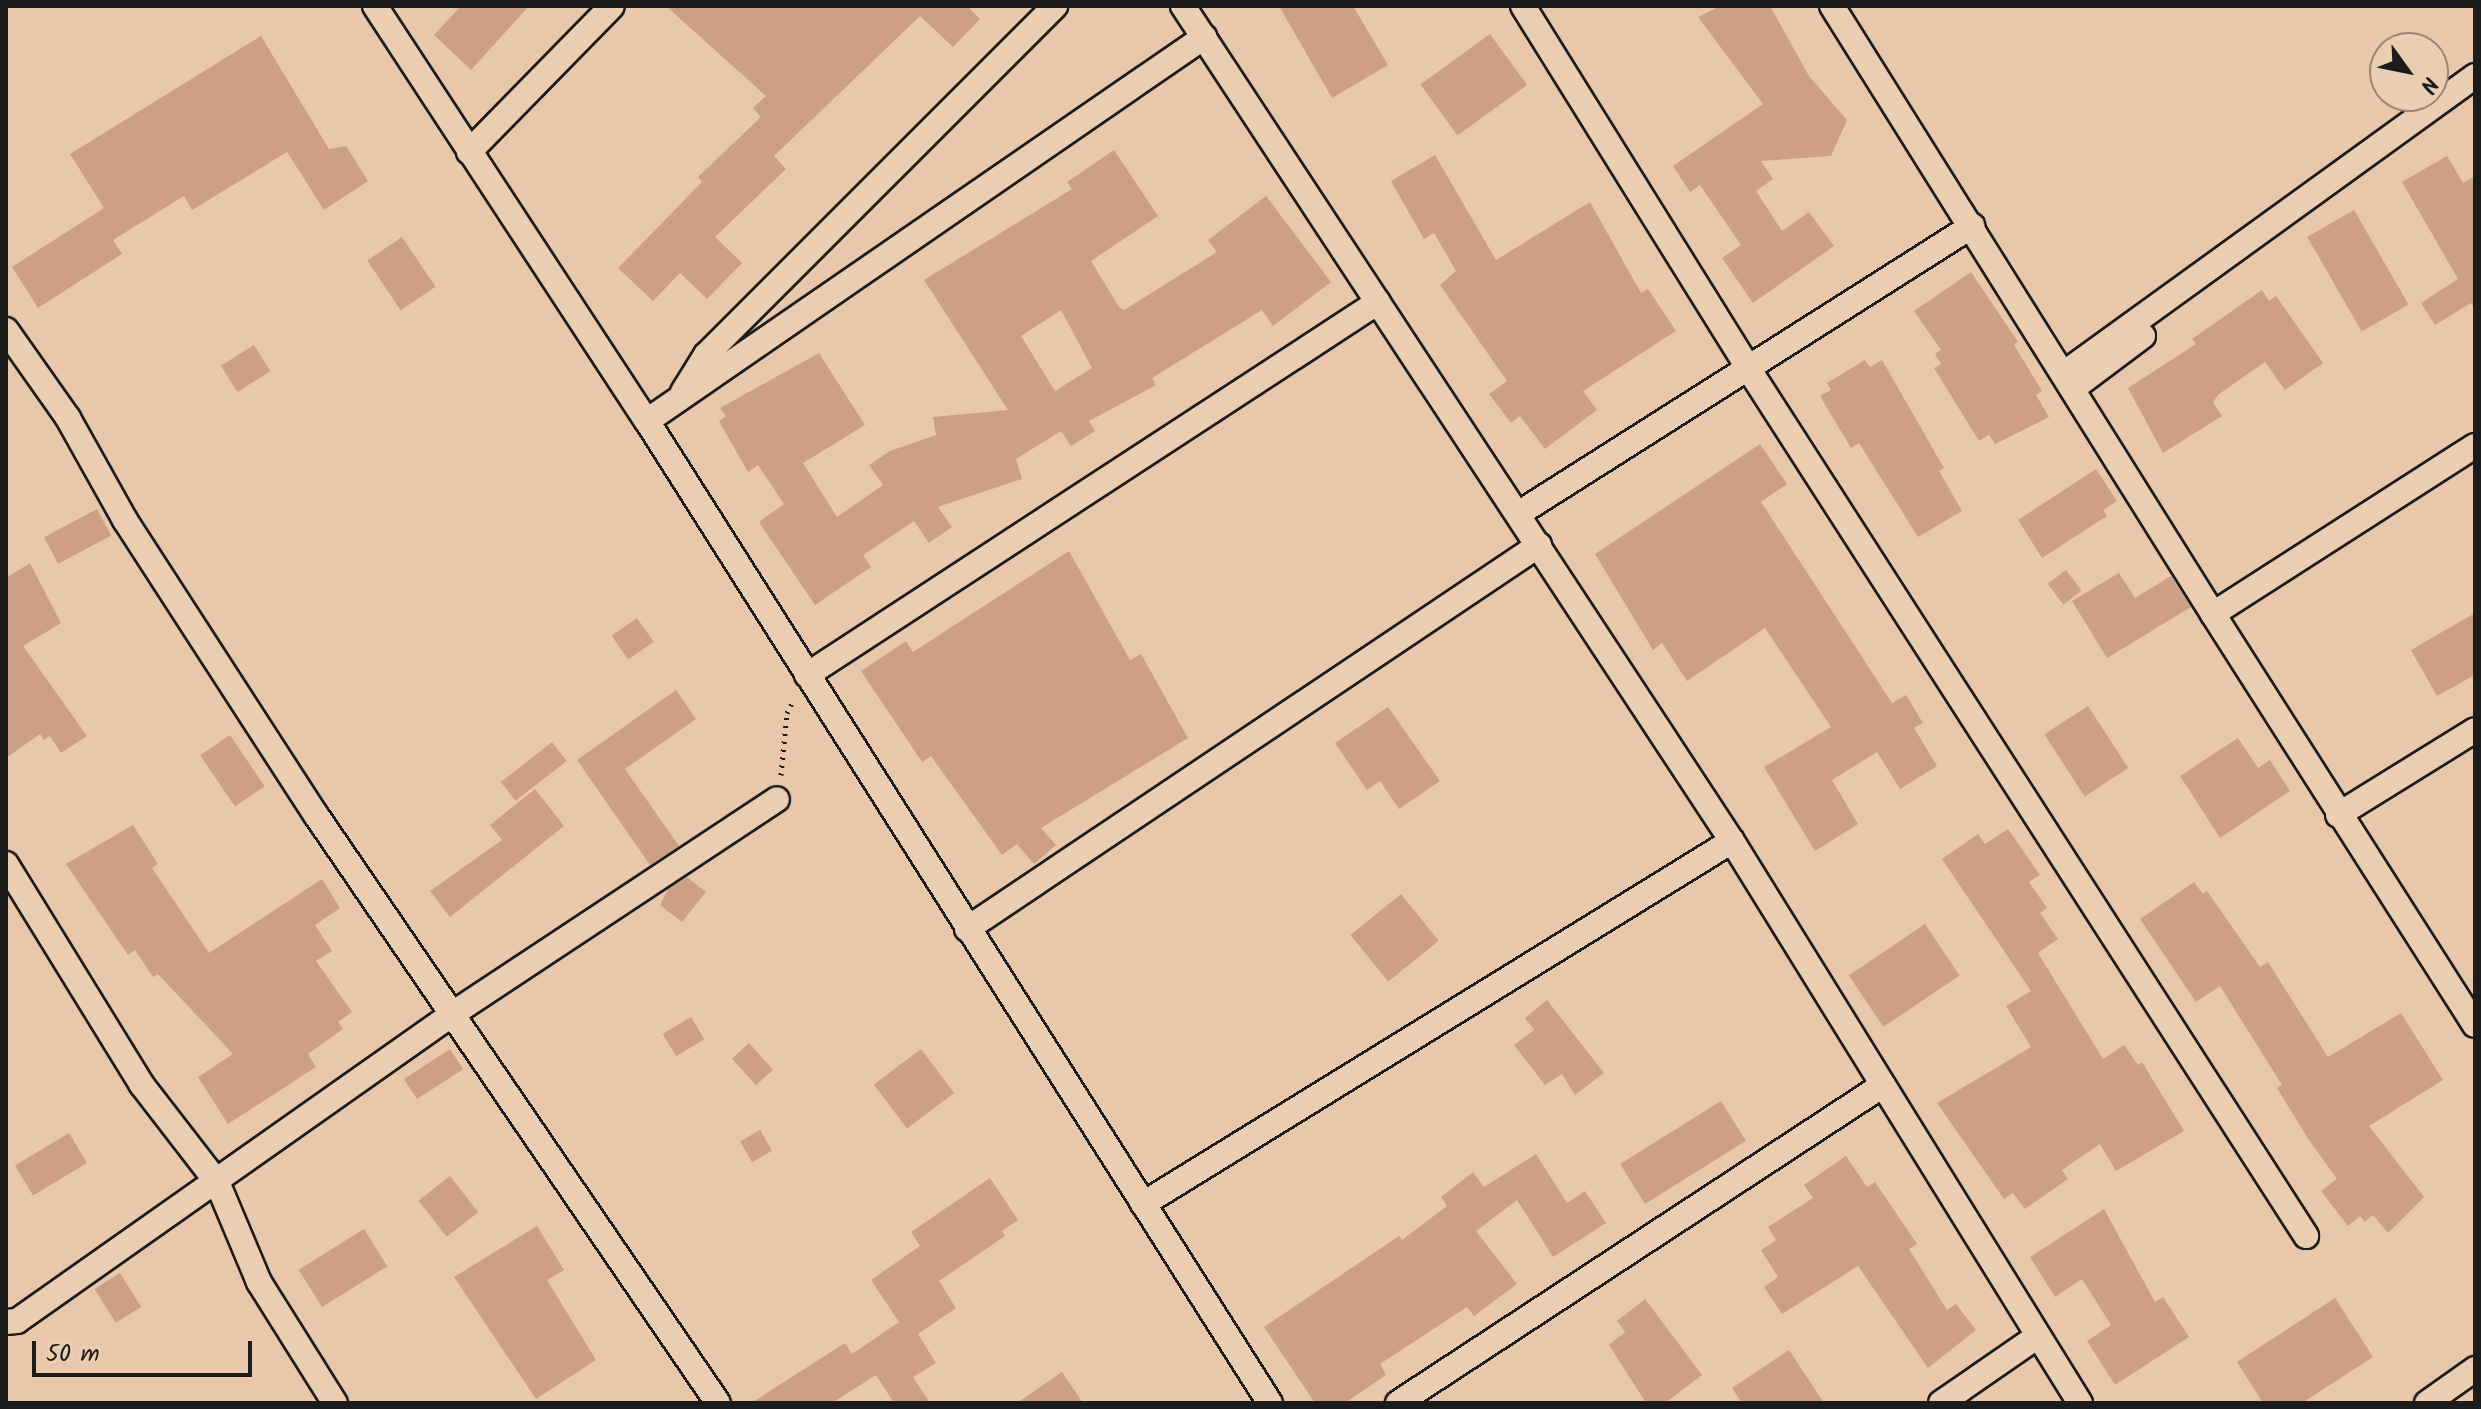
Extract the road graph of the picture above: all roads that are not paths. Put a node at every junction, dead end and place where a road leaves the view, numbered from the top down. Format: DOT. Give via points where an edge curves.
graph roads {
  1 [pos="375,6"];
  2 [pos="612,6"];
  3 [pos="1055,6"];
  4 [pos="1183,6"];
  5 [pos="1523,6"];
  6 [pos="1832,6"];
  7 [pos="1204,37"];
  8 [pos="2475,76"];
  9 [pos="2475,88"];
  10 [pos="469,152"];
  11 [pos="1972,226"];
  12 [pos="1378,302"];
  13 [pos="6,330"];
  14 [pos="1748,368"];
  15 [pos="2070,380"];
  16 [pos="679,400"];
  17 [pos="647,421"];
  18 [pos="2475,446"];
  19 [pos="1518,514"];
  20 [pos="1539,545"];
  21 [pos="2213,614"];
  22 [pos="807,675"];
  23 [pos="2475,730"];
  24 [pos="777,799"];
  25 [pos="2338,815"];
  26 [pos="1732,841"];
  27 [pos="6,864"];
  28 [pos="967,929"];
  29 [pos="454,1013"];
  30 [pos="2475,1025"];
  31 [pos="1883,1085"];
  32 [pos="217,1182"];
  33 [pos="1143,1204"];
  34 [pos="2306,1236"];
  35 [pos="6,1322"];
  36 [pos="2038,1336"];
  37 [pos="2475,1369"];
  38 [pos="335,1403"];
  39 [pos="718,1403"];
  40 [pos="1270,1403"];
  41 [pos="1398,1403"];
  42 [pos="1941,1403"];
  43 [pos="2080,1403"];
  44 [pos="2427,1403"];
  1 -- 10 [label="street"];
  2 -- 10 [label="street"];
  3 -- 16 [label="street" via="716,344"];
  4 -- 7 [label="street"];
  5 -- 14 [label="street"];
  6 -- 11 [label="street"];
  7 -- 12 [label="street"];
  7 -- 16 [label="street"];
  8 -- 15 [label="street"];
  9 -- 15 [label="street"];
  10 -- 17 [label="street"];
  11 -- 14 [label="street"];
  11 -- 15 [label="street"];
  12 -- 19 [label="street"];
  12 -- 22 [label="street"];
  13 -- 29 [label="street" via="68,418 125,520 316,815"];
  14 -- 19 [label="street"];
  14 -- 34 [label="street"];
  15 -- 21 [label="street"];
  16 -- 17 [label="street"];
  17 -- 22 [label="street"];
  18 -- 21 [label="street"];
  19 -- 20 [label="street"];
  20 -- 26 [label="street"];
  20 -- 28 [label="street"];
  21 -- 25 [label="street"];
  22 -- 28 [label="street"];
  23 -- 25 [label="street"];
  24 -- 29 [label="street"];
  25 -- 30 [label="street"];
  26 -- 31 [label="street"];
  26 -- 33 [label="street"];
  27 -- 32 [label="street" via="142,1085"];
  28 -- 33 [label="street"];
  29 -- 32 [label="street"];
  29 -- 39 [label="street"];
  31 -- 36 [label="street"];
  31 -- 41 [label="street"];
  32 -- 35 [label="street" via="17,1321"];
  32 -- 38 [label="street" via="259,1282"];
  33 -- 40 [label="street"];
  36 -- 42 [label="street"];
  36 -- 43 [label="street"];
  37 -- 44 [label="street"];
}
